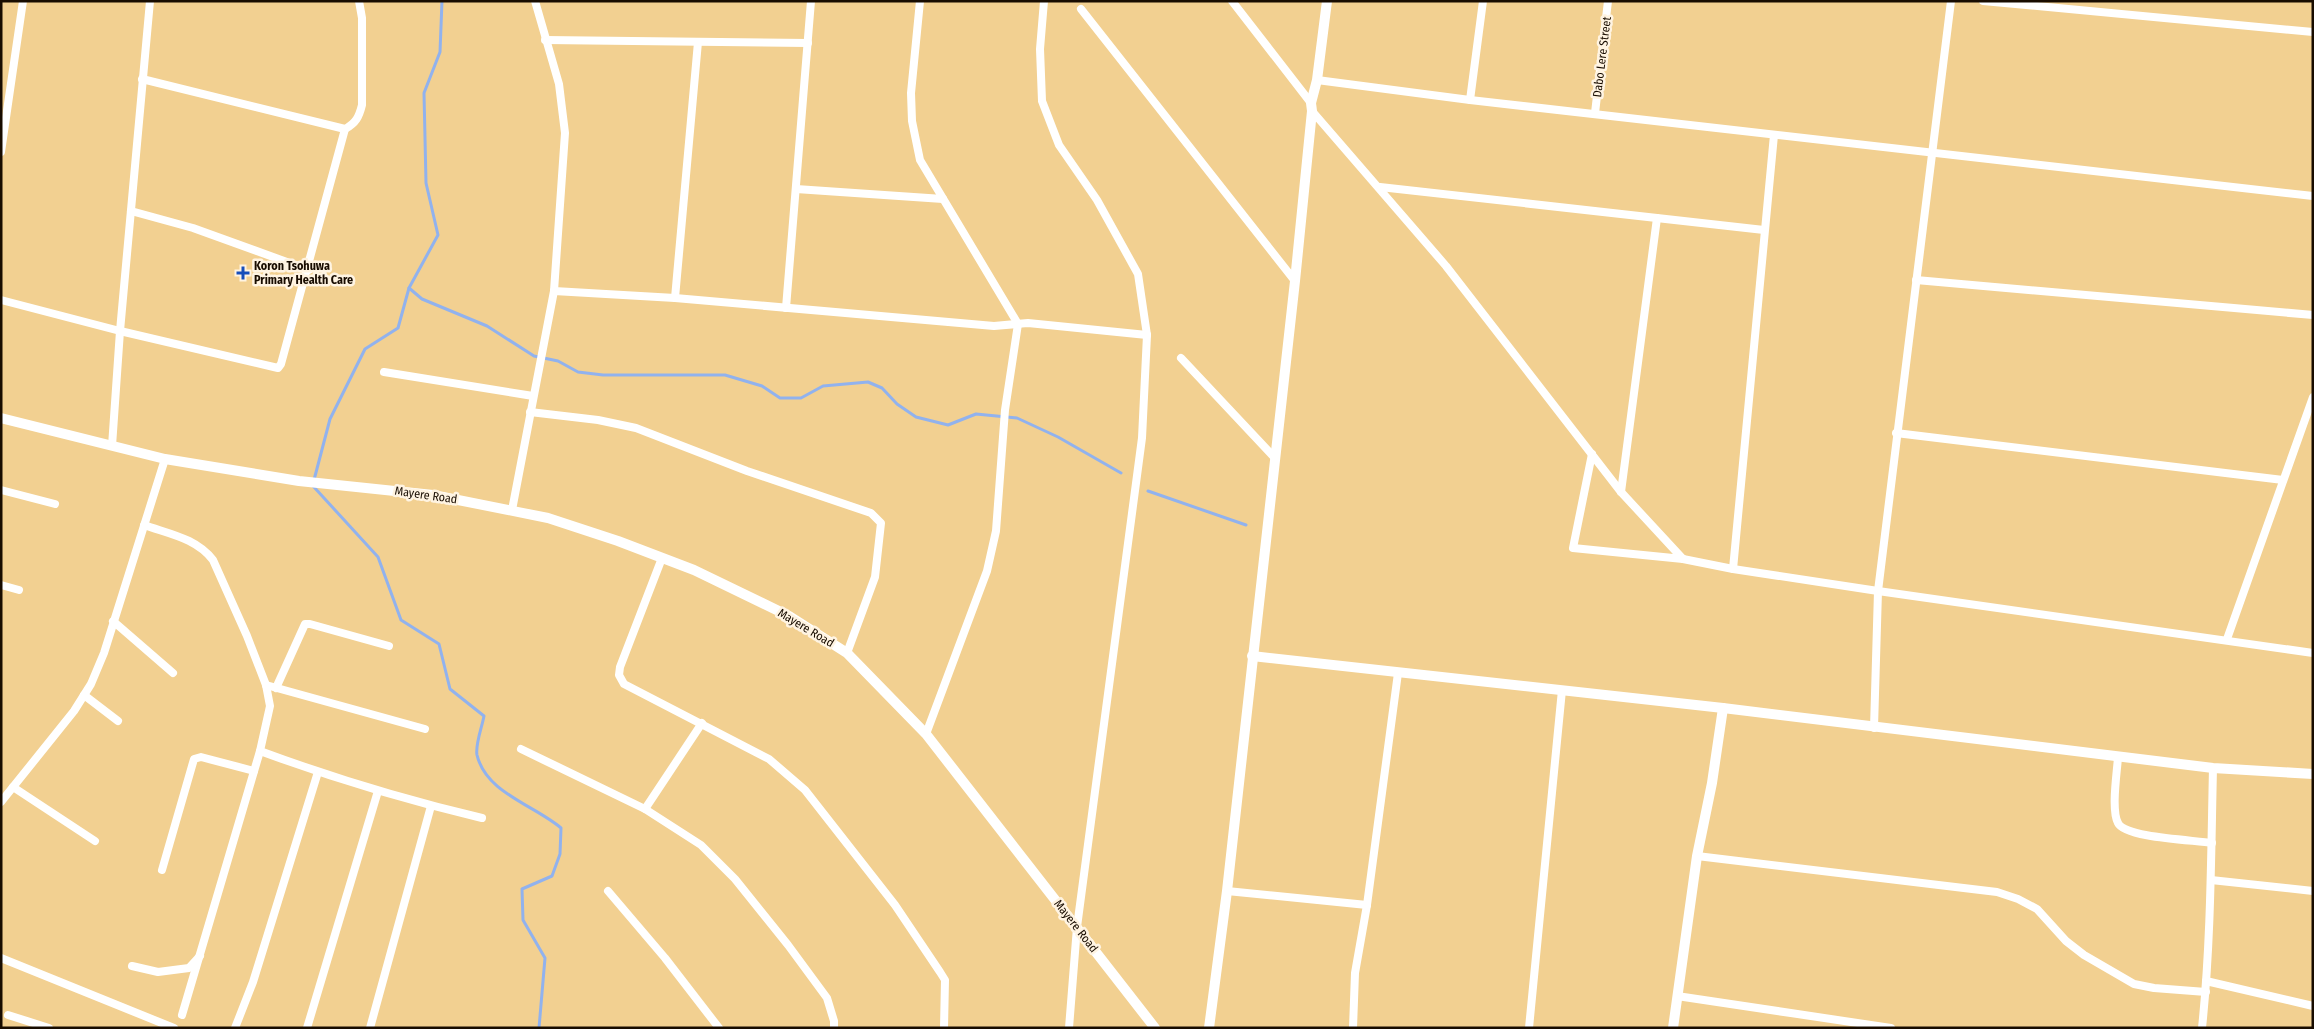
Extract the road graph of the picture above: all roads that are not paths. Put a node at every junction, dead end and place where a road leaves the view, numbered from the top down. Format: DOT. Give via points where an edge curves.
graph roads {
  1 [pos="23,1"];
  2 [pos="150,1"];
  3 [pos="360,1"];
  4 [pos="535,1"];
  5 [pos="811,1"];
  6 [pos="920,1"];
  7 [pos="1044,1"];
  8 [pos="1232,1"];
  9 [pos="1327,1"];
  10 [pos="1483,1"];
  11 [pos="1608,1"];
  12 [pos="1951,1"];
  13 [pos="1983,1"];
  14 [pos="1081,8"];
  15 [pos="2313,32"];
  16 [pos="545,40"];
  17 [pos="698,42"];
  18 [pos="808,43"];
  19 [pos="142,79"];
  20 [pos="1318,80"];
  21 [pos="1470,100"];
  22 [pos="1312,107"];
  23 [pos="1595,113"];
  24 [pos="345,129"];
  25 [pos="1774,135"];
  26 [pos="1,152"];
  27 [pos="1931,153"];
  28 [pos="1380,187"];
  29 [pos="796,190"];
  30 [pos="2313,196"];
  31 [pos="943,198"];
  32 [pos="131,211"];
  33 [pos="1656,218"];
  34 [pos="1764,230"];
  35 [pos="309,270"];
  36 [pos="1916,280"];
  37 [pos="1295,281"];
  38 [pos="554,291"];
  39 [pos="675,298"];
  40 [pos="1,300"];
  41 [pos="786,308"];
  42 [pos="2313,315"];
  43 [pos="1018,324"];
  44 [pos="120,331"];
  45 [pos="1148,335"];
  46 [pos="1181,358"];
  47 [pos="384,372"];
  48 [pos="533,396"];
  49 [pos="2313,397"];
  50 [pos="530,412"];
  51 [pos="1,418"];
  52 [pos="1896,433"];
  53 [pos="112,446"];
  54 [pos="1592,454"];
  55 [pos="1275,458"];
  56 [pos="165,459"];
  57 [pos="2283,480"];
  58 [pos="1,490"];
  59 [pos="1621,492"];
  60 [pos="55,504"];
  61 [pos="512,510"];
  62 [pos="144,525"];
  63 [pos="662,558"];
  64 [pos="1684,559"];
  65 [pos="1733,569"];
  66 [pos="1,585"];
  67 [pos="19,590"];
  68 [pos="1878,591"];
  69 [pos="114,621"];
  70 [pos="2227,639"];
  71 [pos="389,646"];
  72 [pos="846,653"];
  73 [pos="2313,653"];
  74 [pos="1252,656"];
  75 [pos="173,673"];
  76 [pos="1398,673"];
  77 [pos="266,685"];
  78 [pos="276,688"];
  79 [pos="1562,690"];
  80 [pos="84,695"];
  81 [pos="1723,708"];
  82 [pos="118,721"];
  83 [pos="702,723"];
  84 [pos="1874,728"];
  85 [pos="426,729"];
  86 [pos="926,734"];
  87 [pos="521,749"];
  88 [pos="260,751"];
  89 [pos="2118,757"];
  90 [pos="2213,768"];
  91 [pos="254,771"];
  92 [pos="318,772"];
  93 [pos="2313,774"];
  94 [pos="13,787"];
  95 [pos="378,791"];
  96 [pos="1,802"];
  97 [pos="431,806"];
  98 [pos="645,809"];
  99 [pos="482,818"];
  100 [pos="95,841"];
  101 [pos="2212,843"];
  102 [pos="1697,856"];
  103 [pos="162,870"];
  104 [pos="2211,880"];
  105 [pos="608,891"];
  106 [pos="1226,891"];
  107 [pos="2313,891"];
  108 [pos="1367,905"];
  109 [pos="1078,927"];
  110 [pos="201,954"];
  111 [pos="1,958"];
  112 [pos="132,966"];
  113 [pos="2206,981"];
  114 [pos="2206,992"];
  115 [pos="1676,996"];
  116 [pos="2313,1006"];
  117 [pos="8,1015"];
  118 [pos="182,1015"];
  119 [pos="163,1026"];
  120 [pos="49,1028"];
  121 [pos="174,1028"];
  122 [pos="235,1028"];
  123 [pos="308,1028"];
  124 [pos="370,1028"];
  125 [pos="719,1028"];
  126 [pos="834,1028"];
  127 [pos="944,1028"];
  128 [pos="1068,1028"];
  129 [pos="1155,1028"];
  130 [pos="1209,1028"];
  131 [pos="1354,1028"];
  132 [pos="1529,1028"];
  133 [pos="1673,1028"];
  134 [pos="1891,1028"];
  135 [pos="2202,1028"];
  1 -- 26 [label="street"];
  2 -- 19 [label="street"];
  3 -- 24 [label="street" via="362,105 360,116"];
  4 -- 16 [label="street"];
  5 -- 18 [label="street"];
  6 -- 31 [label="street" via="911,94 912,121 920,160"];
  7 -- 45 [label="street" via="1040,49 1042,102 1059,145 1097,200 1138,274"];
  8 -- 22 [label="street"];
  9 -- 20 [label="street"];
  10 -- 21 [label="street"];
  11 -- 23 [label="street, Dabo Lere Street"];
  12 -- 27 [label="street"];
  13 -- 15 [label="street"];
  14 -- 37 [label="street"];
  16 -- 17 [label="street"];
  16 -- 38 [label="street" via="559,84 565,133"];
  17 -- 18 [label="street"];
  17 -- 39 [label="street"];
  18 -- 29 [label="street"];
  19 -- 24 [label="street"];
  19 -- 32 [label="street"];
  20 -- 21 [label="street"];
  20 -- 22 [label="street"];
  21 -- 23 [label="street"];
  22 -- 28 [label="street"];
  22 -- 37 [label="street"];
  23 -- 25 [label="street"];
  24 -- 35 [label="street"];
  25 -- 27 [label="street"];
  25 -- 34 [label="street"];
  27 -- 30 [label="street"];
  27 -- 36 [label="street"];
  28 -- 33 [label="street"];
  28 -- 54 [label="street" via="1446,266"];
  29 -- 31 [label="street"];
  29 -- 41 [label="street"];
  31 -- 43 [label="street"];
  32 -- 35 [label="street" via="193,228"];
  32 -- 44 [label="street"];
  33 -- 34 [label="street"];
  33 -- 59 [label="street"];
  34 -- 65 [label="street"];
  35 -- 44 [label="street" via="282,364 278,368"];
  36 -- 42 [label="street"];
  36 -- 52 [label="street"];
  37 -- 55 [label="street"];
  38 -- 39 [label="street"];
  38 -- 48 [label="street"];
  39 -- 41 [label="street"];
  40 -- 44 [label="street"];
  41 -- 43 [label="street" via="994,326"];
  43 -- 45 [label="street"];
  43 -- 86 [label="street" via="1005,410 996,531 987,571"];
  44 -- 53 [label="street"];
  45 -- 109 [label="street" via="1142,438"];
  46 -- 55 [label="street"];
  47 -- 48 [label="street"];
  48 -- 50 [label="street"];
  49 -- 57 [label="street"];
  50 -- 61 [label="street"];
  50 -- 72 [label="street" via="636,428 747,471 871,513 881,523 875,577"];
  51 -- 53 [label="street, Mayere Road"];
  52 -- 57 [label="street"];
  52 -- 68 [label="street"];
  53 -- 56 [label="street, Mayere Road"];
  54 -- 59 [label="street"];
  54 -- 64 [label="street" via="1573,548"];
  55 -- 74 [label="street"];
  56 -- 61 [label="street, Mayere Road" via="299,482 433,495"];
  56 -- 62 [label="street"];
  57 -- 70 [label="street"];
  58 -- 60 [label="street"];
  59 -- 64 [label="street"];
  61 -- 63 [label="street, Mayere Road" via="548,518"];
  62 -- 69 [label="street"];
  62 -- 77 [label="street" via="194,542 213,560"];
  63 -- 72 [label="street, Mayere Road" via="789,616"];
  63 -- 83 [label="street" via="619,675 624,684"];
  64 -- 65 [label="street"];
  65 -- 68 [label="street"];
  66 -- 67 [label="street"];
  68 -- 70 [label="street"];
  68 -- 84 [label="street"];
  69 -- 75 [label="street"];
  69 -- 80 [label="street"];
  70 -- 73 [label="street"];
  71 -- 78 [label="street" via="305,624"];
  72 -- 86 [label="street, Mayere Road"];
  74 -- 76 [label="street"];
  74 -- 106 [label="street"];
  76 -- 79 [label="street"];
  76 -- 108 [label="street"];
  77 -- 78 [label="street"];
  77 -- 88 [label="street" via="270,706"];
  78 -- 85 [label="street"];
  79 -- 81 [label="street"];
  79 -- 132 [label="street"];
  80 -- 82 [label="street"];
  80 -- 94 [label="street"];
  81 -- 84 [label="street"];
  81 -- 102 [label="street"];
  83 -- 98 [label="street"];
  83 -- 127 [label="street" via="770,759 805,790 895,905 945,980"];
  84 -- 89 [label="street"];
  86 -- 109 [label="street, Mayere Road"];
  87 -- 98 [label="street"];
  88 -- 91 [label="street"];
  88 -- 92 [label="street"];
  89 -- 90 [label="street"];
  89 -- 101 [label="street" via="2115,810 2122,828 2136,834"];
  90 -- 93 [label="street"];
  90 -- 101 [label="street"];
  91 -- 103 [label="street" via="201,757 194,760"];
  91 -- 110 [label="street"];
  92 -- 95 [label="street"];
  92 -- 122 [label="street" via="253,982"];
  94 -- 96 [label="street"];
  94 -- 100 [label="street"];
  95 -- 97 [label="street"];
  95 -- 123 [label="street"];
  97 -- 99 [label="street"];
  97 -- 124 [label="street"];
  98 -- 126 [label="street" via="701,844 735,879 827,998"];
  101 -- 104 [label="street"];
  102 -- 114 [label="street" via="1996,892 2037,910 2084,955 2134,984"];
  102 -- 115 [label="street"];
  104 -- 107 [label="street"];
  104 -- 113 [label="street"];
  105 -- 125 [label="street"];
  106 -- 108 [label="street"];
  106 -- 130 [label="street"];
  108 -- 131 [label="street" via="1355,973"];
  109 -- 128 [label="street"];
  109 -- 129 [label="street, Mayere Road"];
  110 -- 112 [label="street" via="188,968 158,972"];
  110 -- 118 [label="street"];
  111 -- 119 [label="street"];
  113 -- 114 [label="street"];
  113 -- 116 [label="street"];
  114 -- 135 [label="street"];
  115 -- 133 [label="street"];
  115 -- 134 [label="street"];
  117 -- 120 [label="street"];
  119 -- 121 [label="street"];
}
